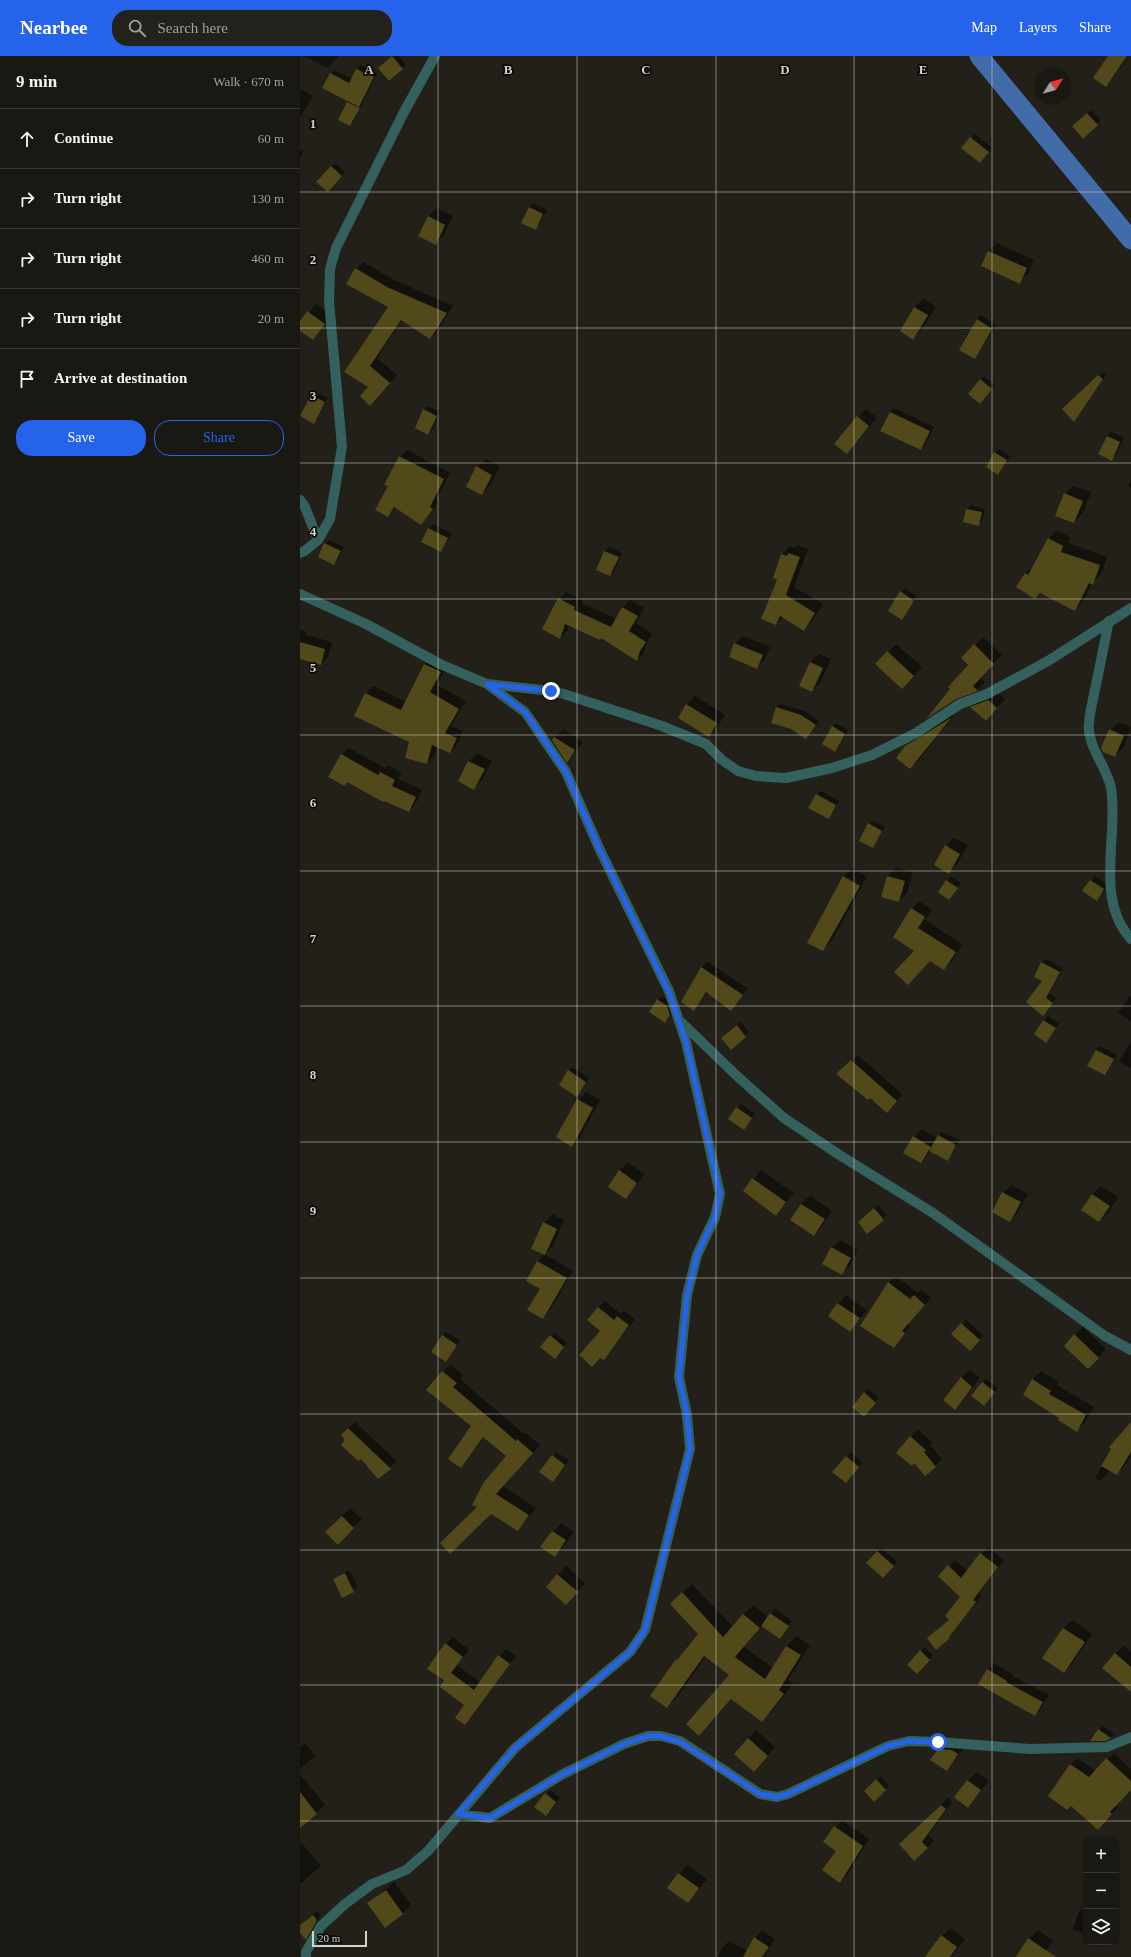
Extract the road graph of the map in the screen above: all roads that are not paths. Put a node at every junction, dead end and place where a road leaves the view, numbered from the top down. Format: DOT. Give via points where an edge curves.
graph roads {
  1 [pos="435,56"];
  2 [pos="300,500"];
  3 [pos="318,540"];
  4 [pos="300,553"];
  5 [pos="300,594"];
  6 [pos="1131,608"];
  7 [pos="1109,621"];
  8 [pos="487,684"];
  9 [pos="1131,939"];
  10 [pos="678,1019"];
  11 [pos="1131,1350"];
  12 [pos="1131,1737"];
  13 [pos="458,1814"];
  14 [pos="306,1957"];
  1 -- 3 [label="street" via="336,248 330,269 329,300 342,447 330,519"];
  2 -- 3 [label="street"];
  3 -- 4 [label="street"];
  5 -- 8 [label="street" via="366,624 440,664"];
  6 -- 7 [label="street"];
  7 -- 8 [label="street" via="1048,661 987,694 960,704 916,733 878,752 832,768 786,778 756,776 738,771 706,744 662,726 564,694"];
  7 -- 9 [label="street" via="1088,724 1096,753 1107,773 1111,788 1110,880 1118,919"];
  8 -- 10 [label="street" via="525,712 566,772 599,848 669,992"];
  10 -- 11 [label="street" via="736,1076 784,1118 933,1213 1105,1336"];
  10 -- 13 [label="street" via="686,1042 720,1194 715,1217 697,1255 687,1295 679,1377 687,1415 690,1449 650,1612 645,1630 630,1652 515,1748"];
  12 -- 13 [label="street" via="1107,1747 1030,1749 909,1741 888,1746 777,1797 760,1794 680,1742 661,1736 648,1736 624,1744 563,1774 490,1818"];
  13 -- 14 [label="street" via="428,1851 406,1870 372,1884 320,1926 306,1952"];
}
